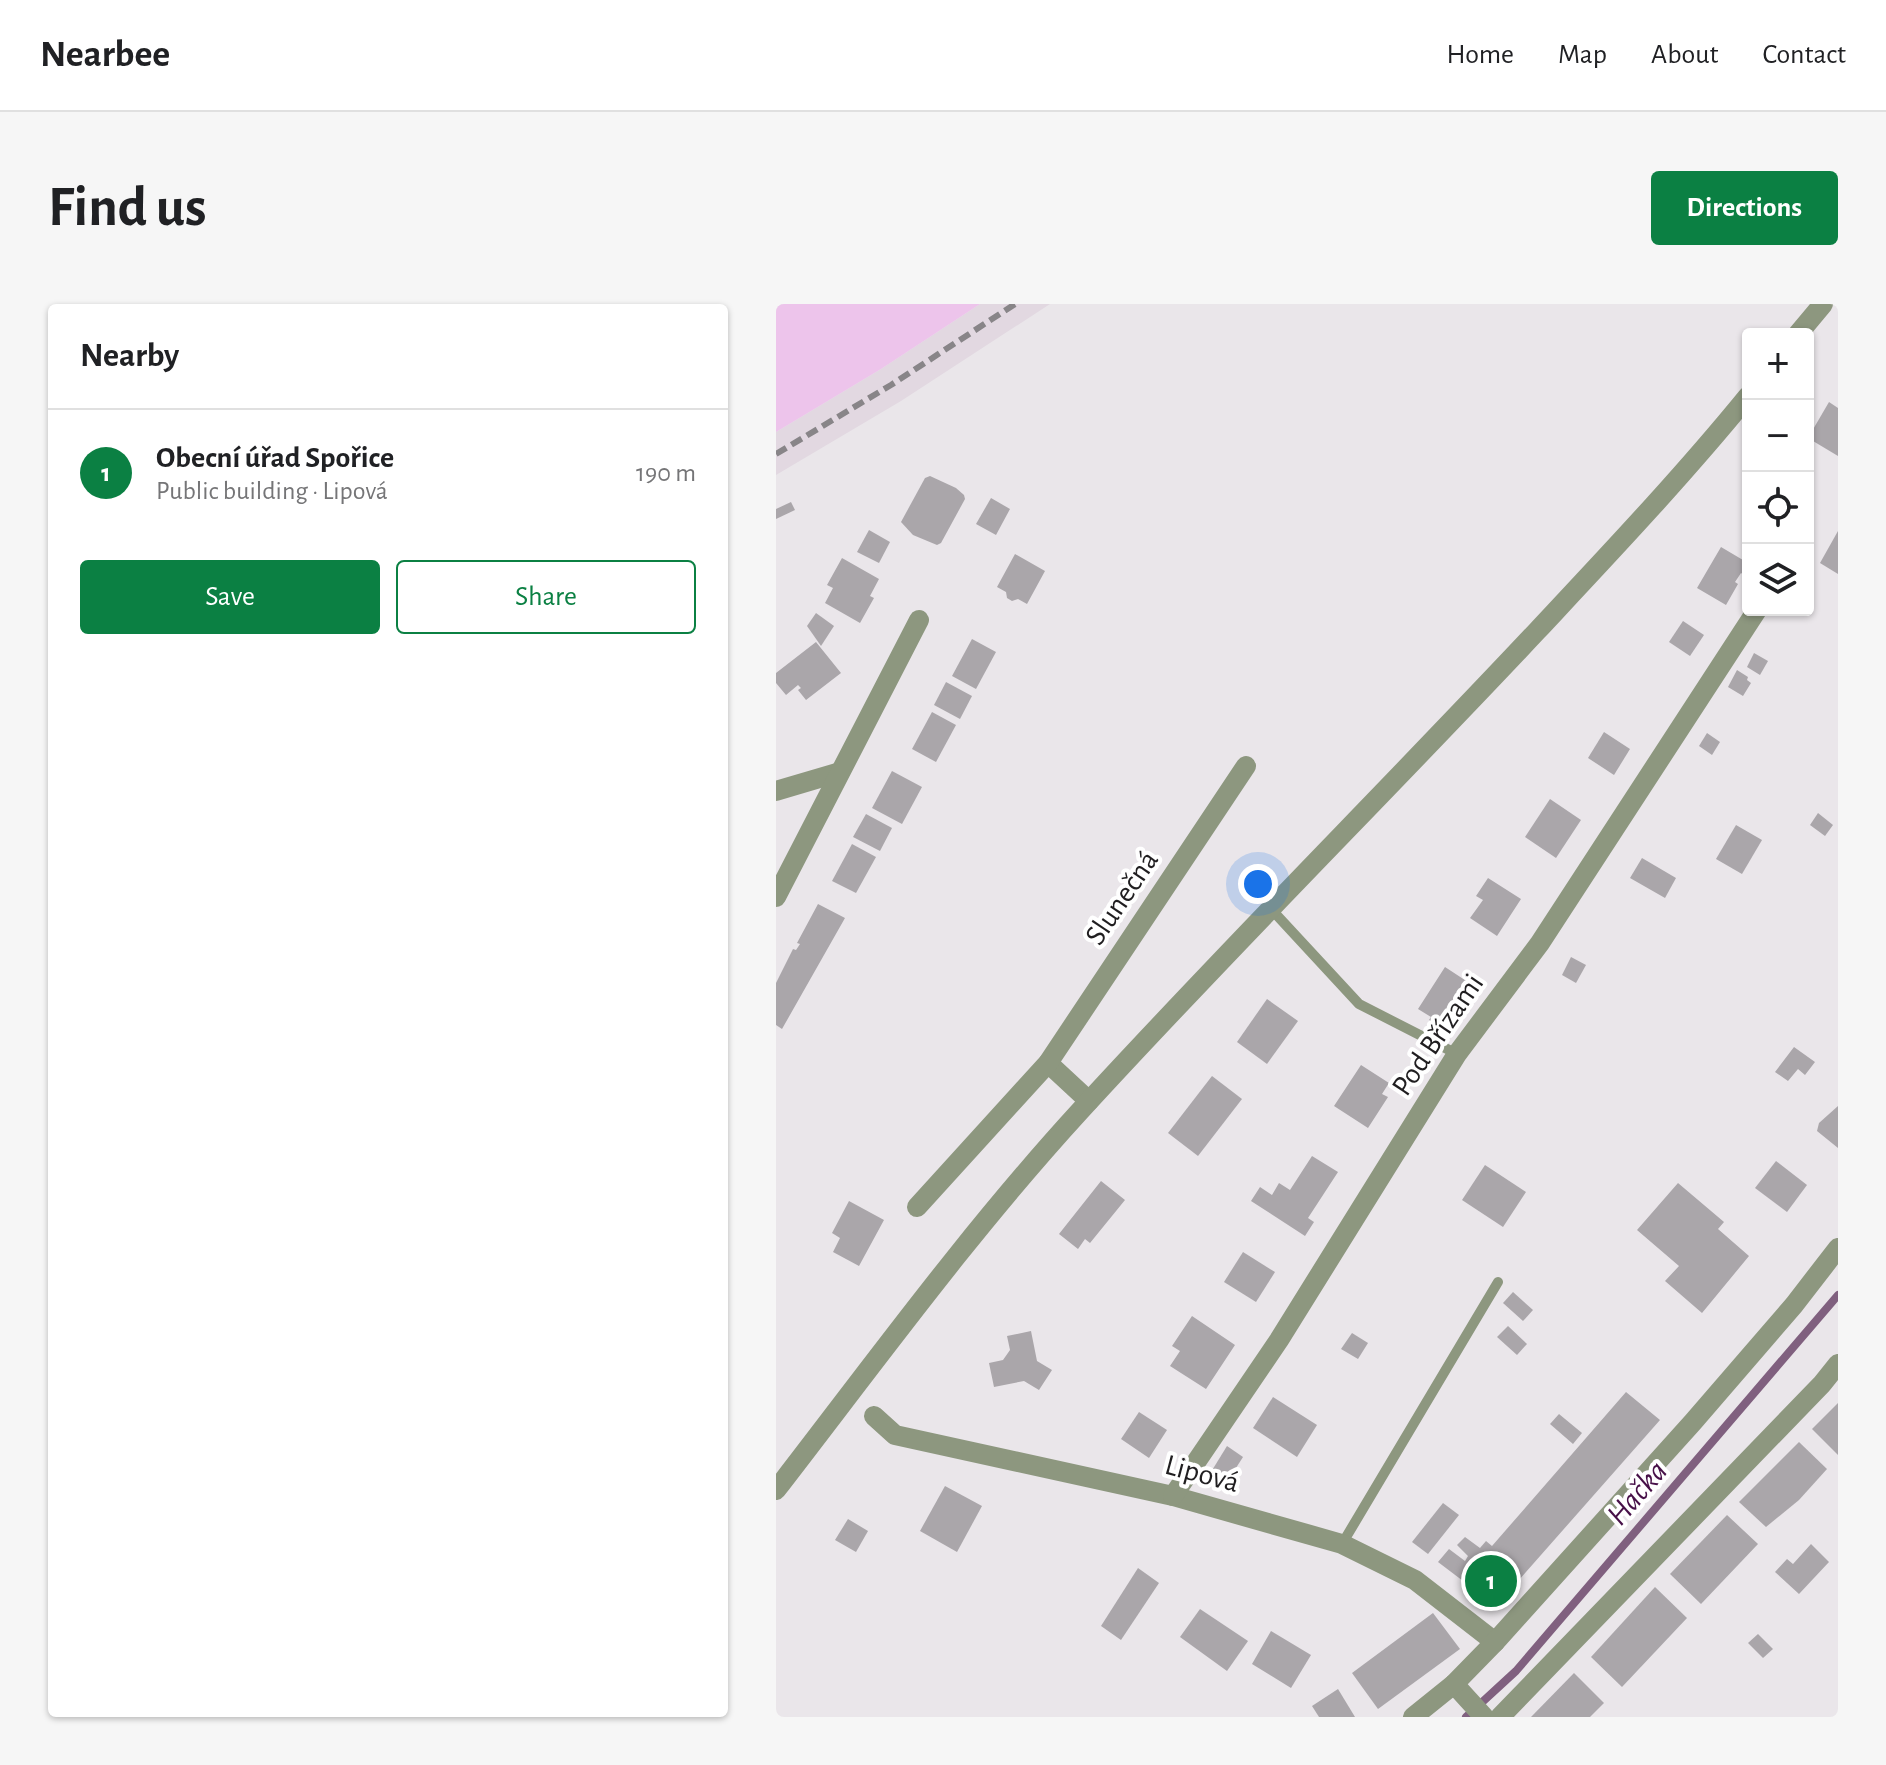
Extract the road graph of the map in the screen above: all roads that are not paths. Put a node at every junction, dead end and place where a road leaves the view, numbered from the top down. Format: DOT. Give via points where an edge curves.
graph roads {
  1 [pos="1823,304"];
  2 [pos="1803,328"];
  3 [pos="1745,400"];
  4 [pos="1753,616"];
  5 [pos="919,620"];
  6 [pos="1246,766"];
  7 [pos="840,772"];
  8 [pos="776,791"];
  9 [pos="776,896"];
  10 [pos="1271,909"];
  11 [pos="1457,1054"];
  12 [pos="1048,1063"];
  13 [pos="1089,1101"];
  14 [pos="917,1207"];
  15 [pos="1838,1248"];
  16 [pos="1498,1282"];
  17 [pos="1838,1364"];
  18 [pos="874,1416"];
  19 [pos="776,1490"];
  20 [pos="1173,1496"];
  21 [pos="1342,1544"];
  22 [pos="1495,1642"];
  23 [pos="1459,1688"];
  24 [pos="1489,1716"];
  25 [pos="1413,1717"];
  1 -- 2 [label="street"];
  3 -- 10 [label="street" via="1647,514"];
  4 -- 11 [label="street, Pod Břízami" via="1540,943"];
  5 -- 7 [label="street"];
  6 -- 12 [label="street, Slunečná"];
  7 -- 8 [label="street"];
  7 -- 9 [label="street"];
  10 -- 11 [label="lane" via="1359,1004"];
  10 -- 13 [label="street"];
  11 -- 20 [label="street, Pod Břízami" via="1279,1340"];
  12 -- 13 [label="street"];
  12 -- 14 [label="street, Slunečná"];
  13 -- 19 [label="street" via="961,1248"];
  15 -- 22 [label="street" via="1703,1410"];
  16 -- 21 [label="lane"];
  17 -- 24 [label="street"];
  18 -- 20 [label="street, Lipová" via="895,1435"];
  20 -- 21 [label="street, Lipová"];
  21 -- 22 [label="street, Lipová" via="1415,1580"];
  22 -- 23 [label="street"];
  23 -- 24 [label="street"];
  23 -- 25 [label="street"];
}
